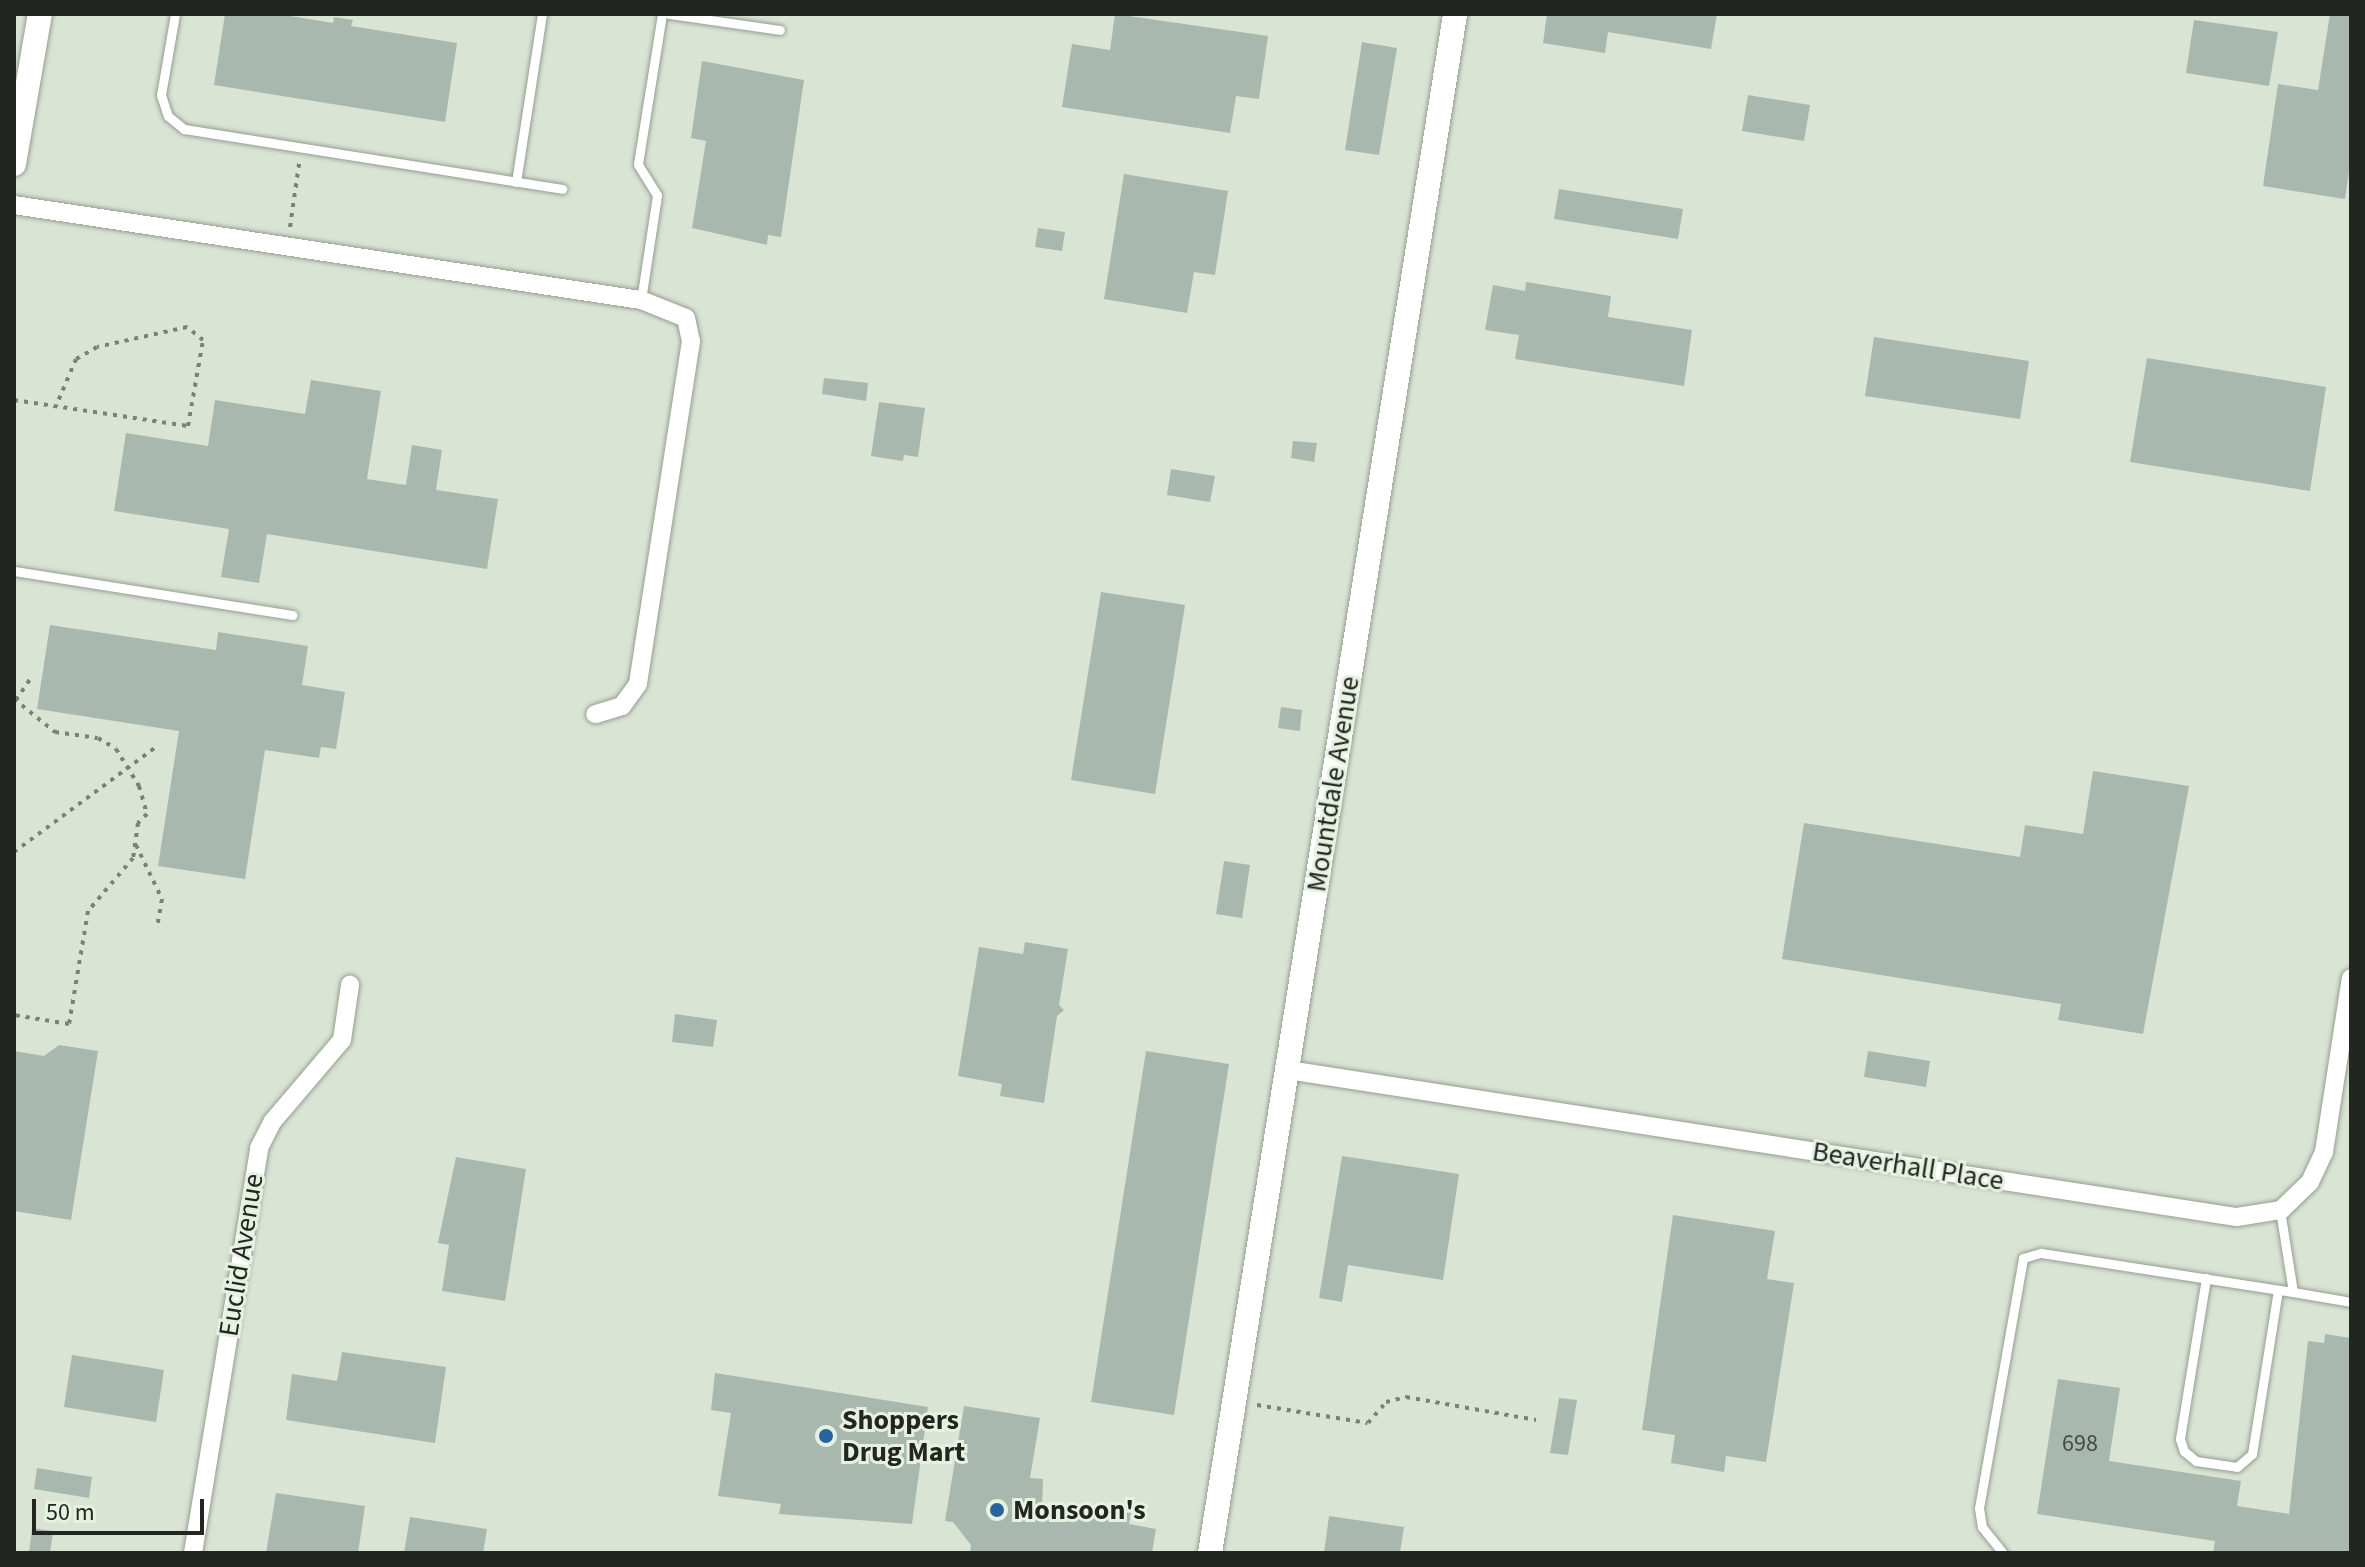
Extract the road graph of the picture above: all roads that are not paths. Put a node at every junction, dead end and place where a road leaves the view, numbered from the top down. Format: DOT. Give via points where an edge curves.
graph roads {
  1 [pos="40,14"];
  2 [pos="175,14"];
  3 [pos="542,14"];
  4 [pos="662,14"];
  5 [pos="669,14"];
  6 [pos="1455,14"];
  7 [pos="780,30"];
  8 [pos="14,164"];
  9 [pos="516,182"];
  10 [pos="562,189"];
  11 [pos="14,205"];
  12 [pos="641,300"];
  13 [pos="14,571"];
  14 [pos="293,615"];
  15 [pos="595,714"];
  16 [pos="2351,978"];
  17 [pos="350,985"];
  18 [pos="1288,1070"];
  19 [pos="2280,1210"];
  20 [pos="2206,1278"];
  21 [pos="2278,1290"];
  22 [pos="2293,1292"];
  23 [pos="2351,1302"];
  24 [pos="193,1553"];
  25 [pos="1210,1553"];
  26 [pos="2003,1553"];
  1 -- 8 [label="street"];
  2 -- 9 [label="lane" via="161,95 175,124 201,134"];
  3 -- 9 [label="lane"];
  4 -- 12 [label="lane" via="638,164 657,195"];
  5 -- 7 [label="lane"];
  6 -- 18 [label="street, Mountdale Avenue"];
  9 -- 10 [label="lane"];
  11 -- 12 [label="street"];
  12 -- 15 [label="street" via="686,318 691,341 638,684 622,706"];
  13 -- 14 [label="lane"];
  16 -- 19 [label="street" via="2324,1152 2310,1182"];
  17 -- 24 [label="street, Euclid Avenue" via="342,1040 273,1121 259,1148"];
  18 -- 19 [label="street, Beaverhall Place" via="2237,1217"];
  18 -- 25 [label="street, Mountdale Avenue"];
  19 -- 22 [label="lane"];
  20 -- 21 [label="lane"];
  20 -- 21 [label="lane" via="2180,1439 2196,1461 2237,1467 2252,1454"];
  20 -- 26 [label="lane" via="2041,1253 2023,1258 1979,1508 1982,1527"];
  21 -- 22 [label="lane"];
  22 -- 23 [label="lane"];
}
